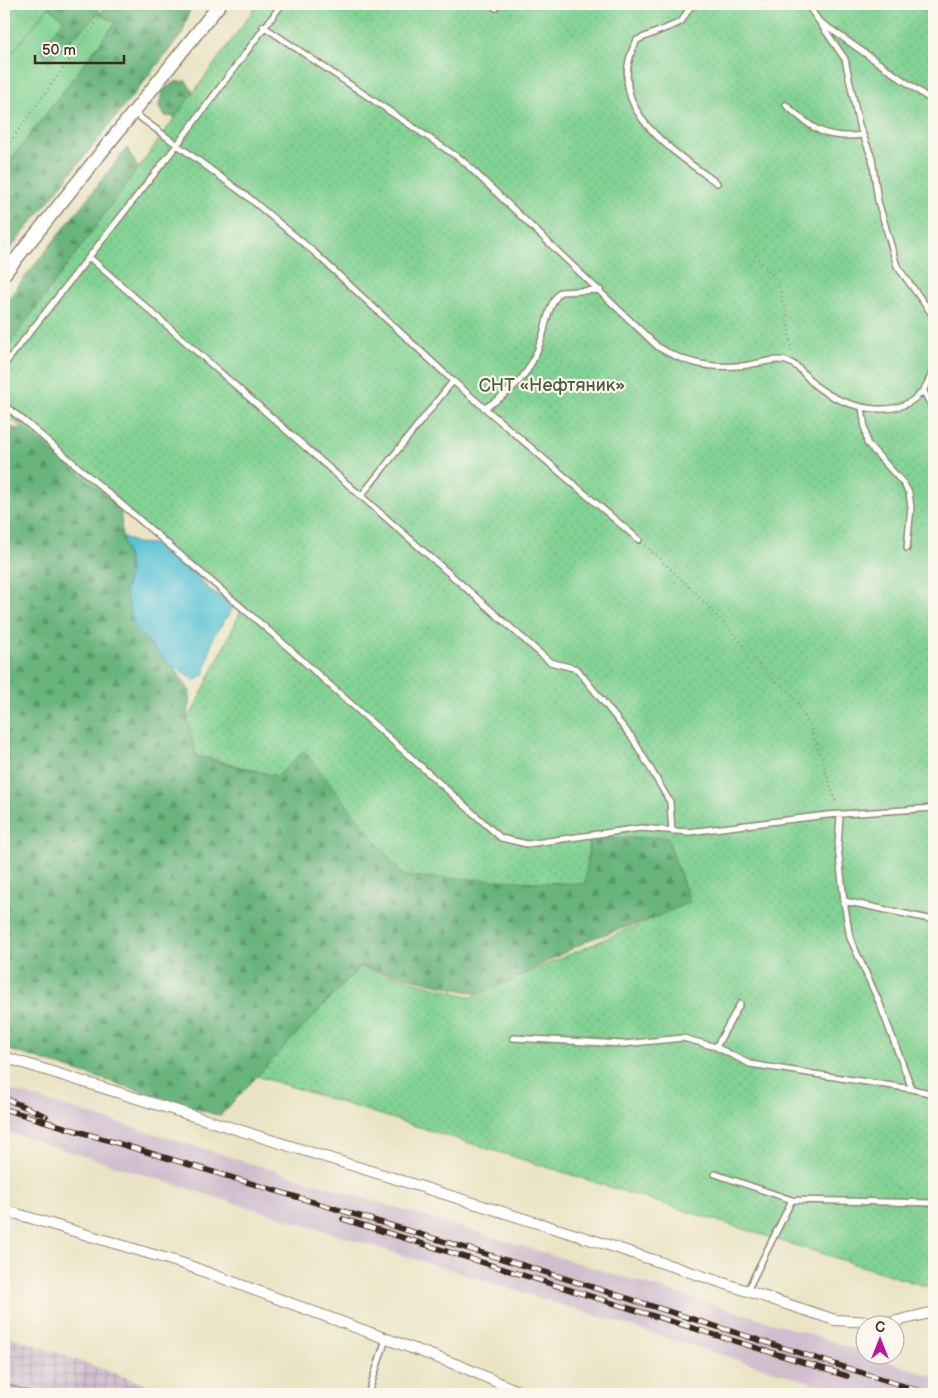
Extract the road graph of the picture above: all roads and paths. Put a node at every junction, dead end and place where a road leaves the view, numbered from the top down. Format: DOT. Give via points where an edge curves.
graph roads {
  1 [pos="110,4"];
  2 [pos="220,4"];
  3 [pos="282,4"];
  4 [pos="490,4"];
  5 [pos="692,4"];
  6 [pos="807,4"];
  7 [pos="496,8"];
  8 [pos="819,22"];
  9 [pos="263,26"];
  10 [pos="934,102"];
  11 [pos="786,104"];
  12 [pos="133,112"];
  13 [pos="863,135"];
  14 [pos="177,145"];
  15 [pos="4,150"];
  16 [pos="717,183"];
  17 [pos="755,254"];
  18 [pos="89,257"];
  19 [pos="4,274"];
  20 [pos="600,290"];
  21 [pos="934,317"];
  22 [pos="792,363"];
  23 [pos="4,365"];
  24 [pos="934,369"];
  25 [pos="453,381"];
  26 [pos="923,390"];
  27 [pos="4,405"];
  28 [pos="862,407"];
  29 [pos="485,408"];
  30 [pos="934,411"];
  31 [pos="361,496"];
  32 [pos="639,540"];
  33 [pos="907,548"];
  34 [pos="934,808"];
  35 [pos="840,815"];
  36 [pos="672,831"];
  37 [pos="844,901"];
  38 [pos="934,920"];
  39 [pos="740,1004"];
  40 [pos="513,1038"];
  41 [pos="716,1047"];
  42 [pos="4,1058"];
  43 [pos="912,1089"];
  44 [pos="934,1094"];
  45 [pos="715,1174"];
  46 [pos="792,1200"];
  47 [pos="934,1203"];
  48 [pos="4,1210"];
  49 [pos="748,1291"];
  50 [pos="934,1312"];
  51 [pos="386,1338"];
  52 [pos="368,1394"];
  53 [pos="524,1394"];
  1 -- 15 [label="path"];
  2 -- 12 [label="street"];
  3 -- 9 [label="lane"];
  4 -- 7 [label="lane"];
  5 -- 16 [label="lane" via="681,22 637,40 627,65 626,78 638,113 650,130 667,147"];
  6 -- 8 [label="lane"];
  8 -- 10 [label="lane"];
  8 -- 13 [label="lane" via="845,59"];
  9 -- 14 [label="lane"];
  9 -- 20 [label="lane" via="462,160"];
  11 -- 13 [label="lane" via="806,123 826,135 844,138"];
  12 -- 14 [label="lane"];
  12 -- 19 [label="street"];
  13 -- 21 [label="lane" via="872,158 878,201 897,266"];
  14 -- 18 [label="lane"];
  14 -- 25 [label="lane" via="248,196 314,252"];
  17 -- 22 [label="path" via="778,282 793,350"];
  18 -- 23 [label="lane"];
  18 -- 31 [label="lane"];
  20 -- 22 [label="lane" via="658,347 681,360 709,366 739,366 776,360"];
  20 -- 29 [label="lane" via="560,292 551,303 530,370 506,395"];
  22 -- 28 [label="lane" via="833,398"];
  24 -- 26 [label="lane"];
  25 -- 29 [label="lane"];
  25 -- 31 [label="lane"];
  26 -- 28 [label="lane" via="907,403 890,409"];
  26 -- 30 [label="lane"];
  27 -- 36 [label="lane" via="274,635 501,838 527,844 641,828"];
  28 -- 33 [label="lane" via="867,444 909,493 911,507"];
  29 -- 32 [label="lane"];
  31 -- 36 [label="lane" via="550,662 577,669 633,738 670,802"];
  32 -- 35 [label="path" via="675,571 765,673 789,692 800,706"];
  34 -- 35 [label="lane"];
  35 -- 36 [label="lane" via="689,832"];
  35 -- 37 [label="lane" via="838,847"];
  37 -- 38 [label="lane"];
  37 -- 43 [label="lane" via="850,938 879,1002"];
  39 -- 41 [label="lane"];
  40 -- 41 [label="lane" via="623,1044 683,1038"];
  41 -- 43 [label="lane" via="750,1064"];
  42 -- 49 [label="street"];
  43 -- 44 [label="lane"];
  45 -- 46 [label="lane"];
  46 -- 47 [label="lane"];
  46 -- 49 [label="lane"];
  48 -- 51 [label="street" via="184,1264"];
  49 -- 50 [label="street" via="835,1320 888,1323"];
  51 -- 52 [label="lane"];
  51 -- 53 [label="street"];
}
